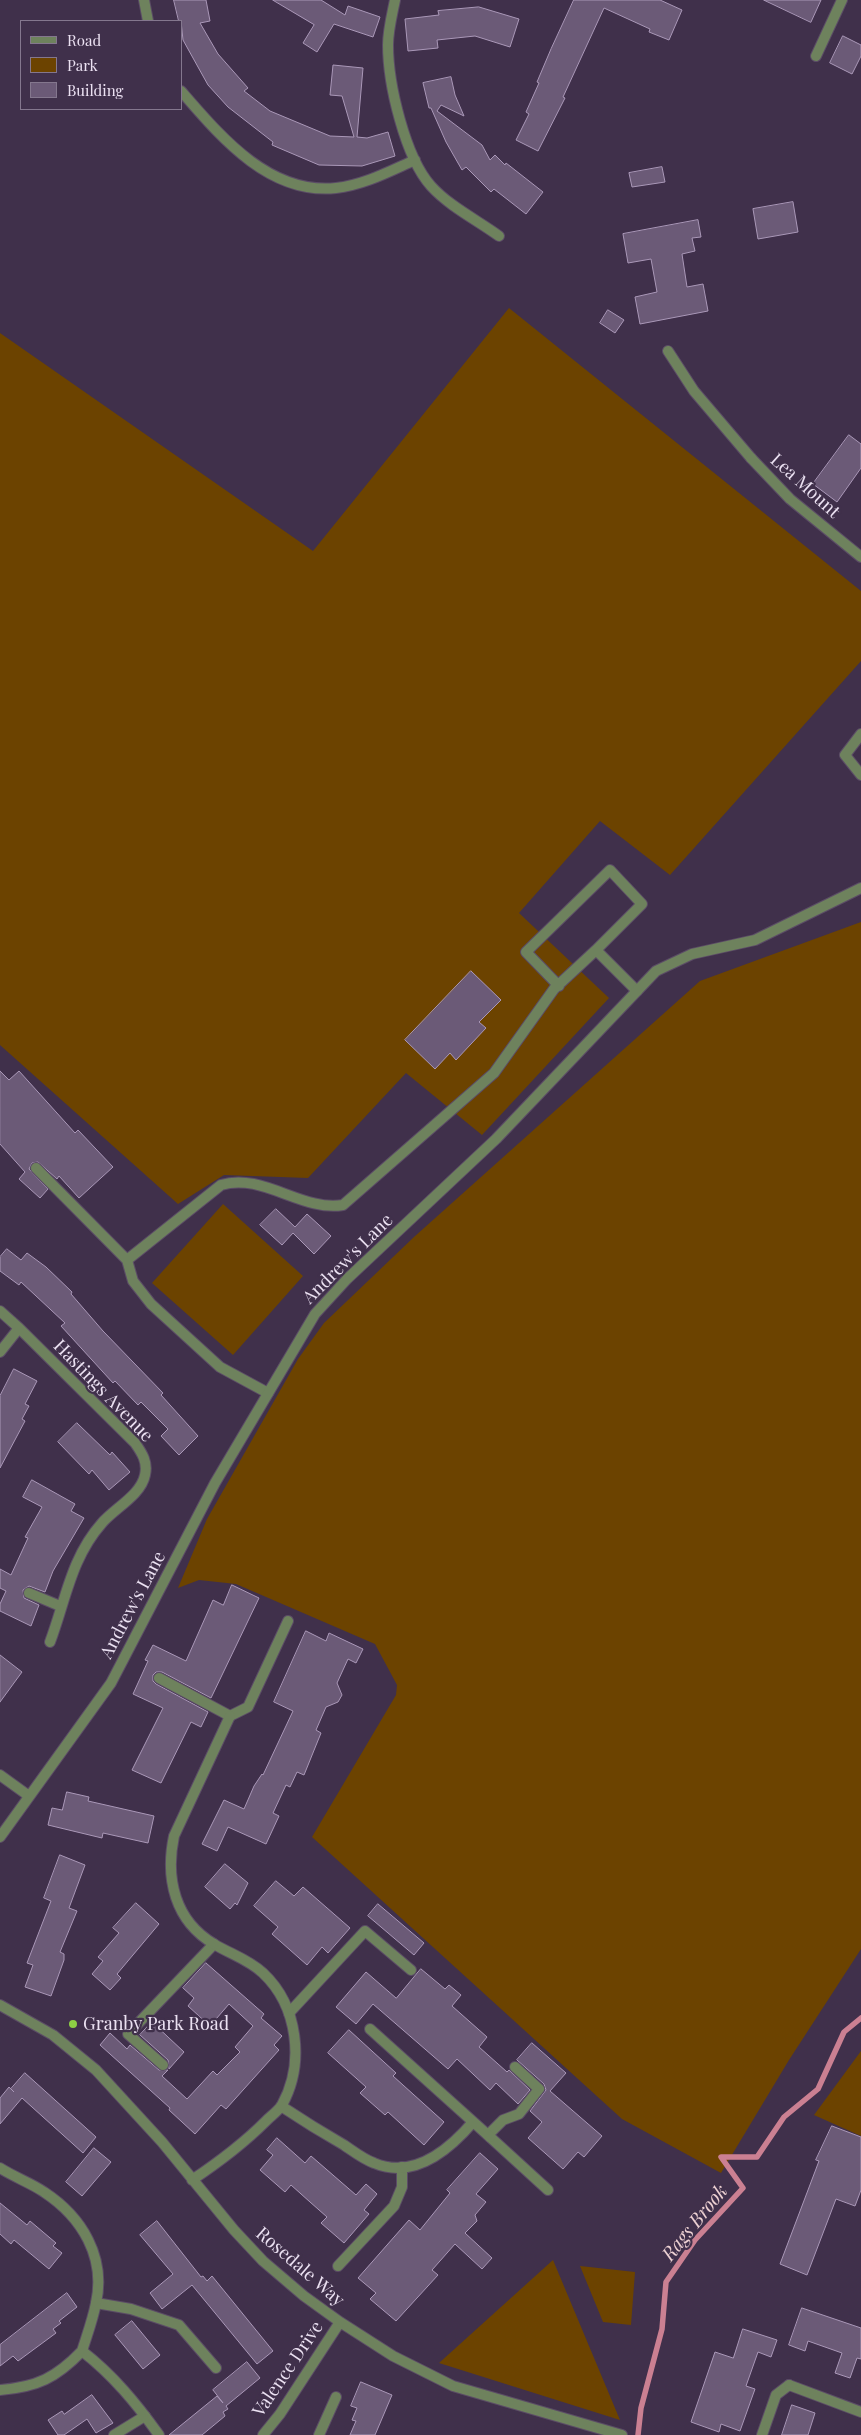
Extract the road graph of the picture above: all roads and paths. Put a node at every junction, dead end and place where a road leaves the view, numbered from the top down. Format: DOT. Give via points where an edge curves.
graph roads {
  1 [pos="144,0"];
  2 [pos="396,0"];
  3 [pos="842,0"];
  4 [pos="148,20"];
  5 [pos="816,56"];
  6 [pos="182,92"];
  7 [pos="415,160"];
  8 [pos="499,236"];
  9 [pos="668,351"];
  10 [pos="861,557"];
  11 [pos="861,734"];
  12 [pos="861,775"];
  13 [pos="861,888"];
  14 [pos="596,950"];
  15 [pos="559,986"];
  16 [pos="637,991"];
  17 [pos="36,1168"];
  18 [pos="127,1260"];
  19 [pos="0,1311"];
  20 [pos="19,1328"];
  21 [pos="0,1352"];
  22 [pos="268,1393"];
  23 [pos="29,1593"];
  24 [pos="60,1606"];
  25 [pos="288,1621"];
  26 [pos="50,1642"];
  27 [pos="158,1678"];
  28 [pos="230,1716"];
  29 [pos="0,1775"];
  30 [pos="29,1796"];
  31 [pos="0,1837"];
  32 [pos="214,1944"];
  33 [pos="411,1970"];
  34 [pos="0,2005"];
  35 [pos="289,2013"];
  36 [pos="370,2029"];
  37 [pos="164,2065"];
  38 [pos="515,2067"];
  39 [pos="281,2106"];
  40 [pos="473,2122"];
  41 [pos="489,2136"];
  42 [pos="402,2167"];
  43 [pos="0,2168"];
  44 [pos="192,2180"];
  45 [pos="548,2190"];
  46 [pos="338,2266"];
  47 [pos="96,2303"];
  48 [pos="340,2322"];
  49 [pos="82,2351"];
  50 [pos="216,2368"];
  51 [pos="0,2390"];
  52 [pos="336,2397"];
  53 [pos="861,2412"];
  54 [pos="145,2416"];
  55 [pos="114,2435"];
  56 [pos="159,2435"];
  57 [pos="264,2435"];
  58 [pos="319,2435"];
  59 [pos="622,2435"];
  60 [pos="762,2435"];
  1 -- 4 [label="street"];
  2 -- 7 [label="street" via="388,44 390,79"];
  3 -- 5 [label="street"];
  6 -- 7 [label="street" via="223,138 255,166 304,187 354,185"];
  7 -- 8 [label="street" via="431,186"];
  9 -- 10 [label="street, Lea Mount" via="694,391 751,458 790,499"];
  11 -- 12 [label="street" via="845,755"];
  13 -- 16 [label="street, Andrew's Lane" via="755,940 692,954 656,971"];
  14 -- 15 [label="street"];
  14 -- 15 [label="street" via="642,904 610,870 526,952"];
  14 -- 16 [label="street"];
  15 -- 18 [label="street" via="494,1074 343,1205 330,1208 268,1188 229,1182 220,1185"];
  16 -- 22 [label="street, Andrew's Lane" via="496,1139 347,1279 315,1314"];
  17 -- 18 [label="street"];
  18 -- 22 [label="street" via="133,1281 151,1304 220,1367"];
  19 -- 20 [label="street, Hastings Avenue"];
  20 -- 21 [label="street"];
  20 -- 24 [label="street, Hastings Avenue" via="130,1437 146,1463 146,1474 140,1485 103,1521 80,1553"];
  22 -- 30 [label="street, Andrew's Lane" via="215,1483 110,1683"];
  23 -- 24 [label="street"];
  24 -- 26 [label="street, Hastings Avenue"];
  25 -- 28 [label="street" via="248,1708"];
  27 -- 28 [label="street"];
  28 -- 32 [label="street" via="174,1836 171,1852 173,1891 182,1913 196,1932"];
  29 -- 30 [label="street"];
  30 -- 31 [label="street, Andrew's Lane"];
  32 -- 35 [label="street" via="246,1960 263,1973 279,1991"];
  32 -- 37 [label="street" via="128,2034"];
  33 -- 35 [label="street" via="365,1931"];
  34 -- 44 [label="street, Rosedale Way" via="54,2034 96,2070"];
  35 -- 39 [label="street" via="296,2051 293,2076"];
  36 -- 40 [label="street"];
  38 -- 41 [label="street" via="539,2089 519,2114 503,2120"];
  39 -- 42 [label="street" via="374,2164"];
  39 -- 44 [label="street" via="233,2152"];
  40 -- 41 [label="street"];
  40 -- 42 [label="street" via="457,2142 443,2152 424,2163"];
  41 -- 45 [label="street"];
  42 -- 46 [label="street" via="402,2187 394,2206"];
  43 -- 47 [label="street" via="42,2190 76,2218 96,2258 99,2279"];
  44 -- 48 [label="street, Rosedale Way" via="263,2261"];
  47 -- 49 [label="street"];
  47 -- 50 [label="street" via="131,2309 179,2325"];
  48 -- 57 [label="street, Valence Drive"];
  48 -- 59 [label="street, Rosedale Way" via="393,2356 453,2386"];
  49 -- 51 [label="street" via="48,2380"];
  49 -- 54 [label="street" via="127,2392"];
  52 -- 58 [label="street"];
  53 -- 60 [label="street" via="789,2385 776,2395"];
  54 -- 55 [label="street"];
  54 -- 56 [label="street"];
}
